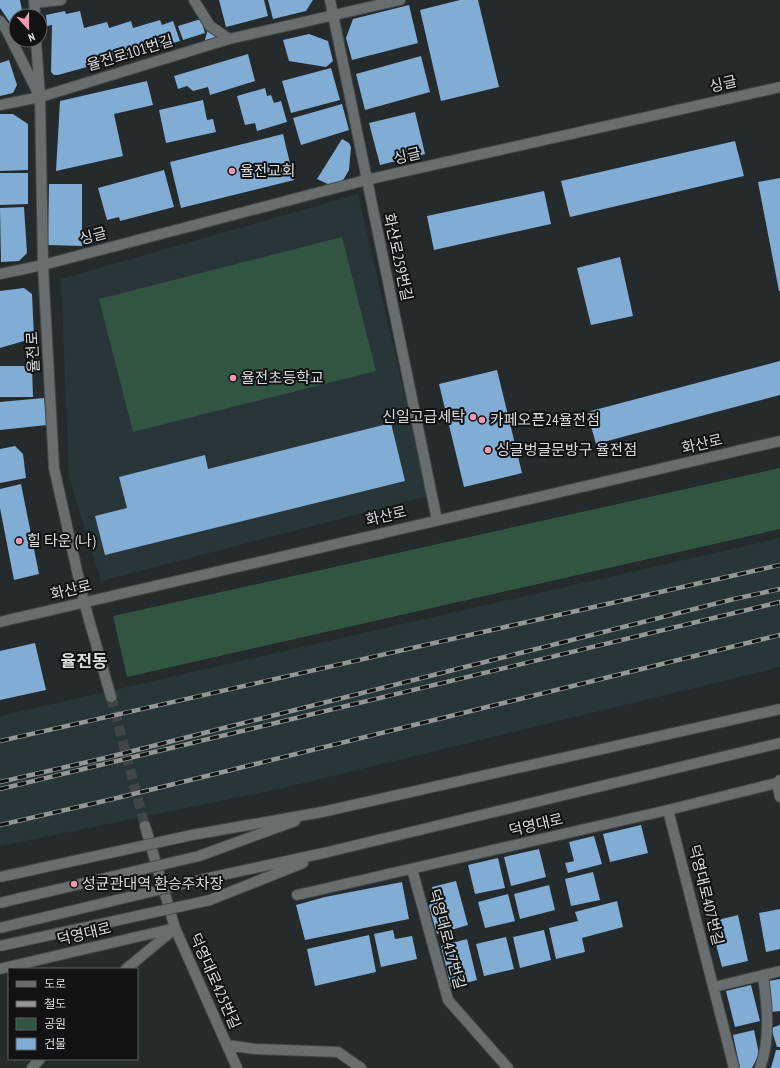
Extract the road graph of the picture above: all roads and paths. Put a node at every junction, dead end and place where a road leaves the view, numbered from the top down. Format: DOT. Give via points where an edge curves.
graph roads {
  1 [pos="61,0"];
  2 [pos="194,0"];
  3 [pos="330,0"];
  4 [pos="400,0"];
  5 [pos="34,1"];
  6 [pos="334,15"];
  7 [pos="0,21"];
  8 [pos="229,39"];
  9 [pos="37,48"];
  10 [pos="780,87"];
  11 [pos="40,97"];
  12 [pos="0,105"];
  13 [pos="366,180"];
  14 [pos="43,265"];
  15 [pos="0,274"];
  16 [pos="780,441"];
  17 [pos="438,520"];
  18 [pos="84,602"];
  19 [pos="0,622"];
  20 [pos="111,697"];
  21 [pos="780,709"];
  22 [pos="780,743"];
  23 [pos="778,781"];
  24 [pos="780,797"];
  25 [pos="668,810"];
  26 [pos="322,812"];
  27 [pos="145,826"];
  28 [pos="328,852"];
  29 [pos="412,868"];
  30 [pos="0,876"];
  31 [pos="296,895"];
  32 [pos="0,903"];
  33 [pos="0,928"];
  34 [pos="175,928"];
  35 [pos="0,946"];
  36 [pos="127,968"];
  37 [pos="0,969"];
  38 [pos="780,971"];
  39 [pos="763,975"];
  40 [pos="714,987"];
  41 [pos="227,1045"];
  42 [pos="39,1060"];
  43 [pos="32,1068"];
  44 [pos="237,1068"];
  45 [pos="361,1068"];
  46 [pos="508,1068"];
  47 [pos="734,1068"];
  48 [pos="760,1068"];
  1 -- 5 [label="street"];
  2 -- 8 [label="street" via="210,26"];
  3 -- 6 [label="street, 화산로259번길"];
  4 -- 6 [label="street, 율전로101번길"];
  6 -- 8 [label="street, 율전로101번길"];
  6 -- 13 [label="street, 화산로259번길"];
  7 -- 11 [label="street, 율전로"];
  8 -- 11 [label="street, 율전로101번길"];
  9 -- 11 [label="street, 율전로"];
  10 -- 13 [label="street, 싱글"];
  11 -- 12 [label="street, 율전로101번길"];
  11 -- 14 [label="street, 율전로"];
  13 -- 14 [label="street, 싱글"];
  13 -- 17 [label="street, 화산로259번길"];
  14 -- 15 [label="street, 싱글"];
  14 -- 18 [label="street, 율전로" via="54,468"];
  16 -- 17 [label="street, 화산로"];
  17 -- 18 [label="street, 화산로"];
  18 -- 19 [label="street, 화산로"];
  18 -- 20 [label="street, 율전로"];
  21 -- 26 [label="street"];
  22 -- 28 [label="street"];
  23 -- 24 [label="street"];
  23 -- 25 [label="street, 덕영대로"];
  25 -- 29 [label="street, 덕영대로"];
  25 -- 40 [label="street, 덕영대로407번길"];
  26 -- 30 [label="street, bridge" via="192,835"];
  26 -- 32 [label="street, bridge" via="199,856"];
  27 -- 34 [label="street, 덕영대로425번길"];
  28 -- 33 [label="street, bridge"];
  28 -- 35 [label="street, bridge" via="210,900"];
  29 -- 31 [label="street, 덕영대로"];
  29 -- 46 [label="street, 덕영대로417번길" via="448,1000"];
  34 -- 36 [label="street, 덕영대로425번길"];
  34 -- 37 [label="street, 덕영대로"];
  34 -- 41 [label="street, 덕영대로425번길"];
  38 -- 39 [label="street"];
  39 -- 40 [label="street"];
  39 -- 48 [label="street" via="767,1012 765,1054"];
  40 -- 47 [label="street, 덕영대로407번길"];
  41 -- 44 [label="street, 덕영대로425번길"];
  41 -- 45 [label="street, 덕영대로425번길" via="254,1049 338,1052"];
  42 -- 43 [label="street"];
}
